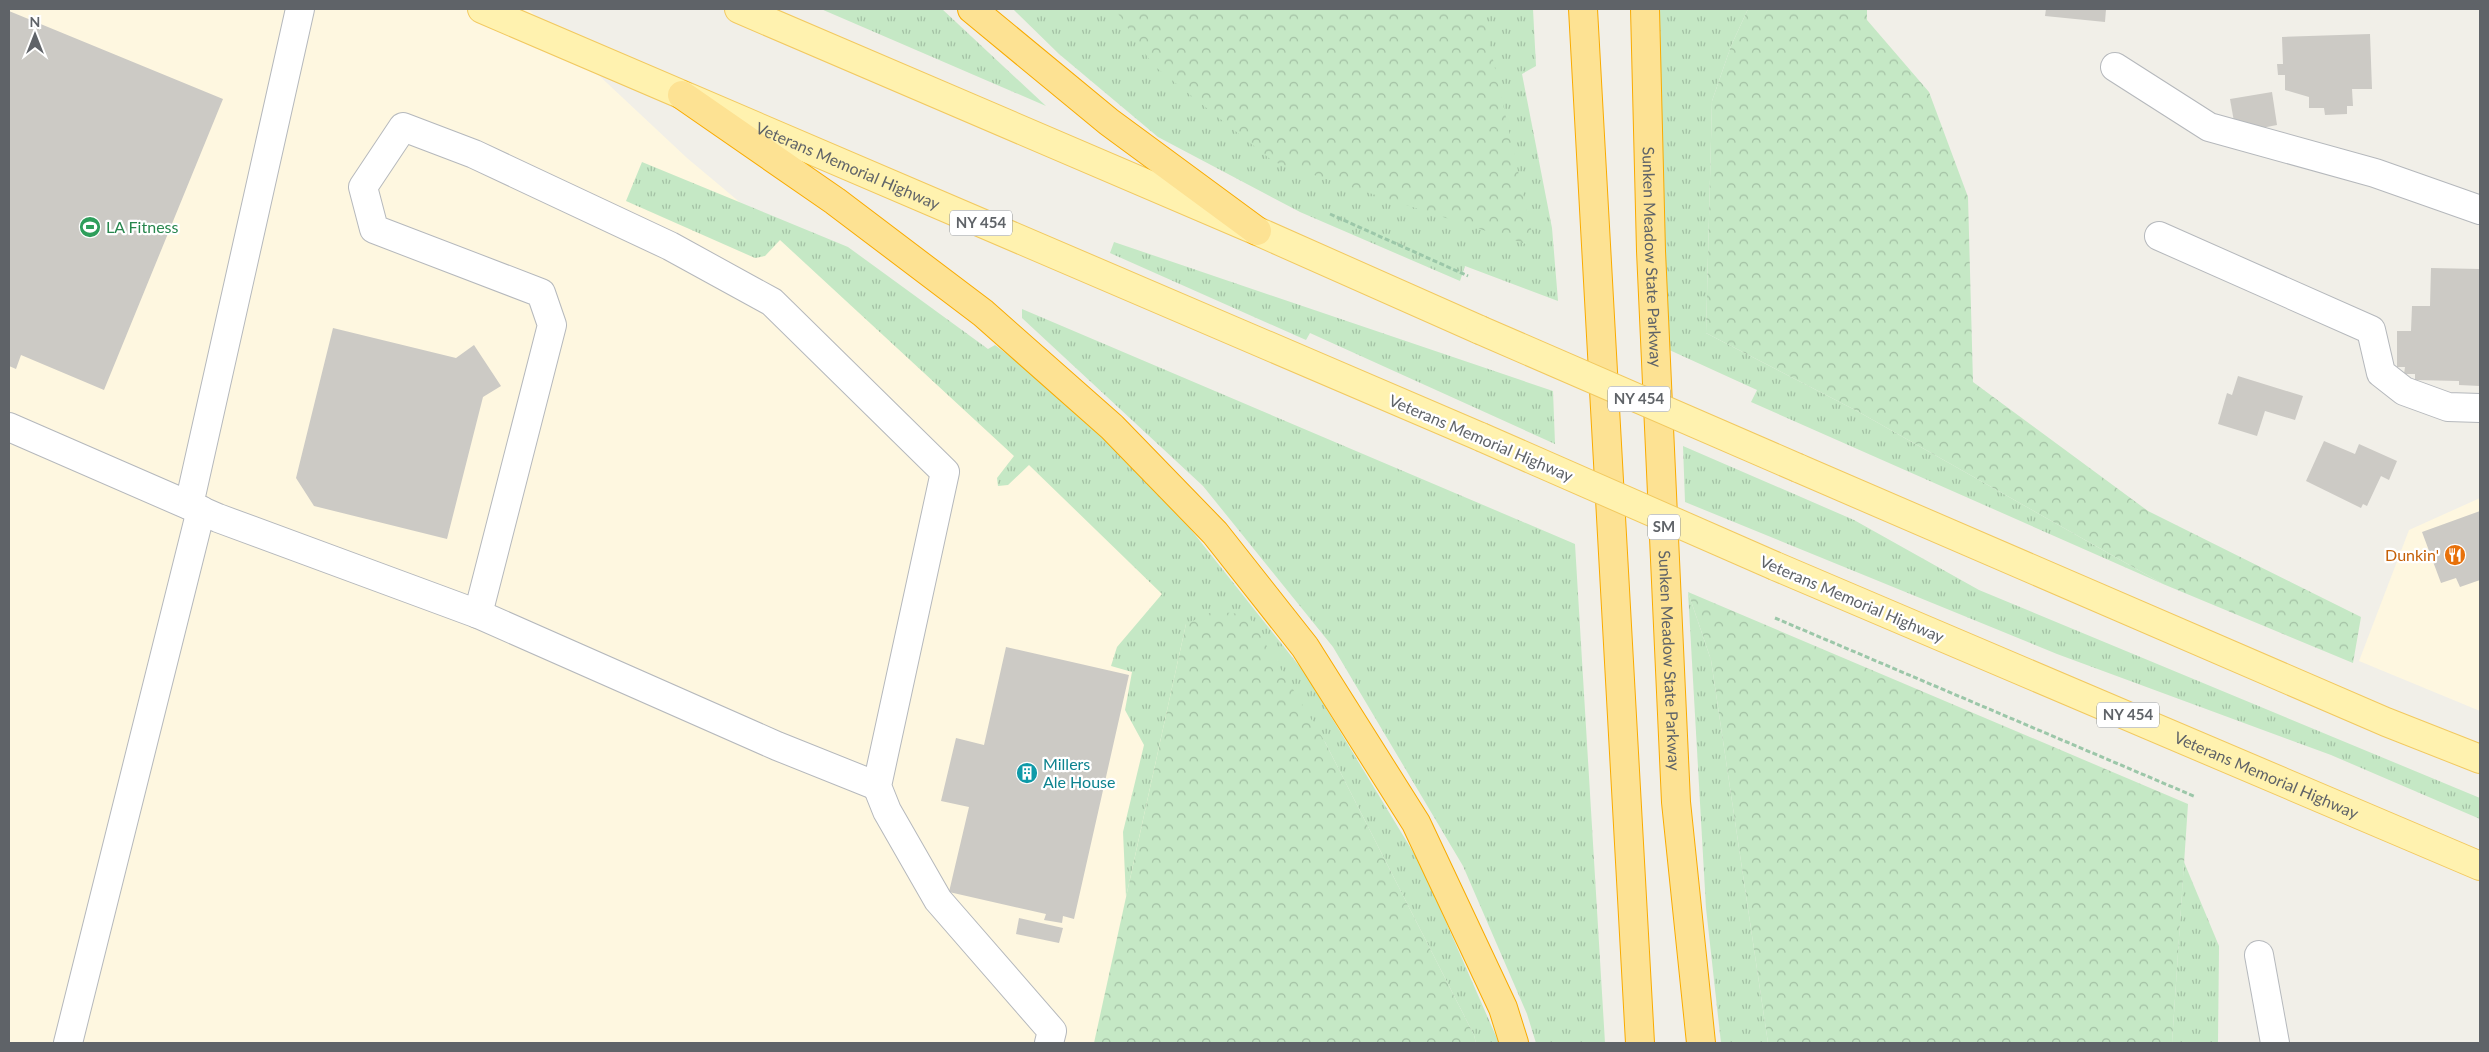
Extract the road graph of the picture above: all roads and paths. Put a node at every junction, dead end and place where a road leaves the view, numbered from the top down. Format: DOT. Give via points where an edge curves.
graph roads {
  1 [pos="300,9"];
  2 [pos="482,9"];
  3 [pos="738,9"];
  4 [pos="972,9"];
  5 [pos="1583,9"];
  6 [pos="1645,9"];
  7 [pos="2115,68"];
  8 [pos="682,95"];
  9 [pos="2480,210"];
  10 [pos="1330,214"];
  11 [pos="1257,231"];
  12 [pos="2159,236"];
  13 [pos="1468,276"];
  14 [pos="2480,408"];
  15 [pos="9,426"];
  16 [pos="195,508"];
  17 [pos="478,614"];
  18 [pos="1775,618"];
  19 [pos="2480,759"];
  20 [pos="878,786"];
  21 [pos="2196,797"];
  22 [pos="2480,866"];
  23 [pos="2259,955"];
  24 [pos="68,1043"];
  25 [pos="1049,1043"];
  26 [pos="1514,1043"];
  27 [pos="1640,1043"];
  28 [pos="1701,1043"];
  29 [pos="2275,1043"];
  1 -- 16 [label="lane"];
  2 -- 8 [label="main road, Veterans Memorial Highway / NY 454"];
  3 -- 11 [label="main road, NY 454"];
  4 -- 11 [label="highway" via="1109,122"];
  5 -- 27 [label="highway"];
  6 -- 28 [label="highway, Sunken Meadow State Parkway / SM" via="1651,251 1676,802"];
  7 -- 9 [label="lane" via="2209,127 2375,173"];
  8 -- 22 [label="main road, Veterans Memorial Highway / NY 454, bridge"];
  8 -- 26 [label="highway" via="835,201 983,313 1112,427 1215,533 1305,647 1416,823 1503,1008"];
  10 -- 13 [label="path"];
  11 -- 19 [label="main road, NY 454, bridge" via="2386,722"];
  12 -- 14 [label="lane" via="2370,330 2381,373 2404,392 2448,407"];
  15 -- 16 [label="lane"];
  16 -- 17 [label="lane"];
  16 -- 24 [label="lane"];
  17 -- 20 [label="lane" via="777,746"];
  17 -- 20 [label="lane" via="552,325 541,293 374,230 364,187 403,127 474,154 670,246 772,302 945,472"];
  18 -- 21 [label="path"];
  20 -- 25 [label="lane" via="887,811 938,900 1052,1031"];
  23 -- 29 [label="lane"];
}
